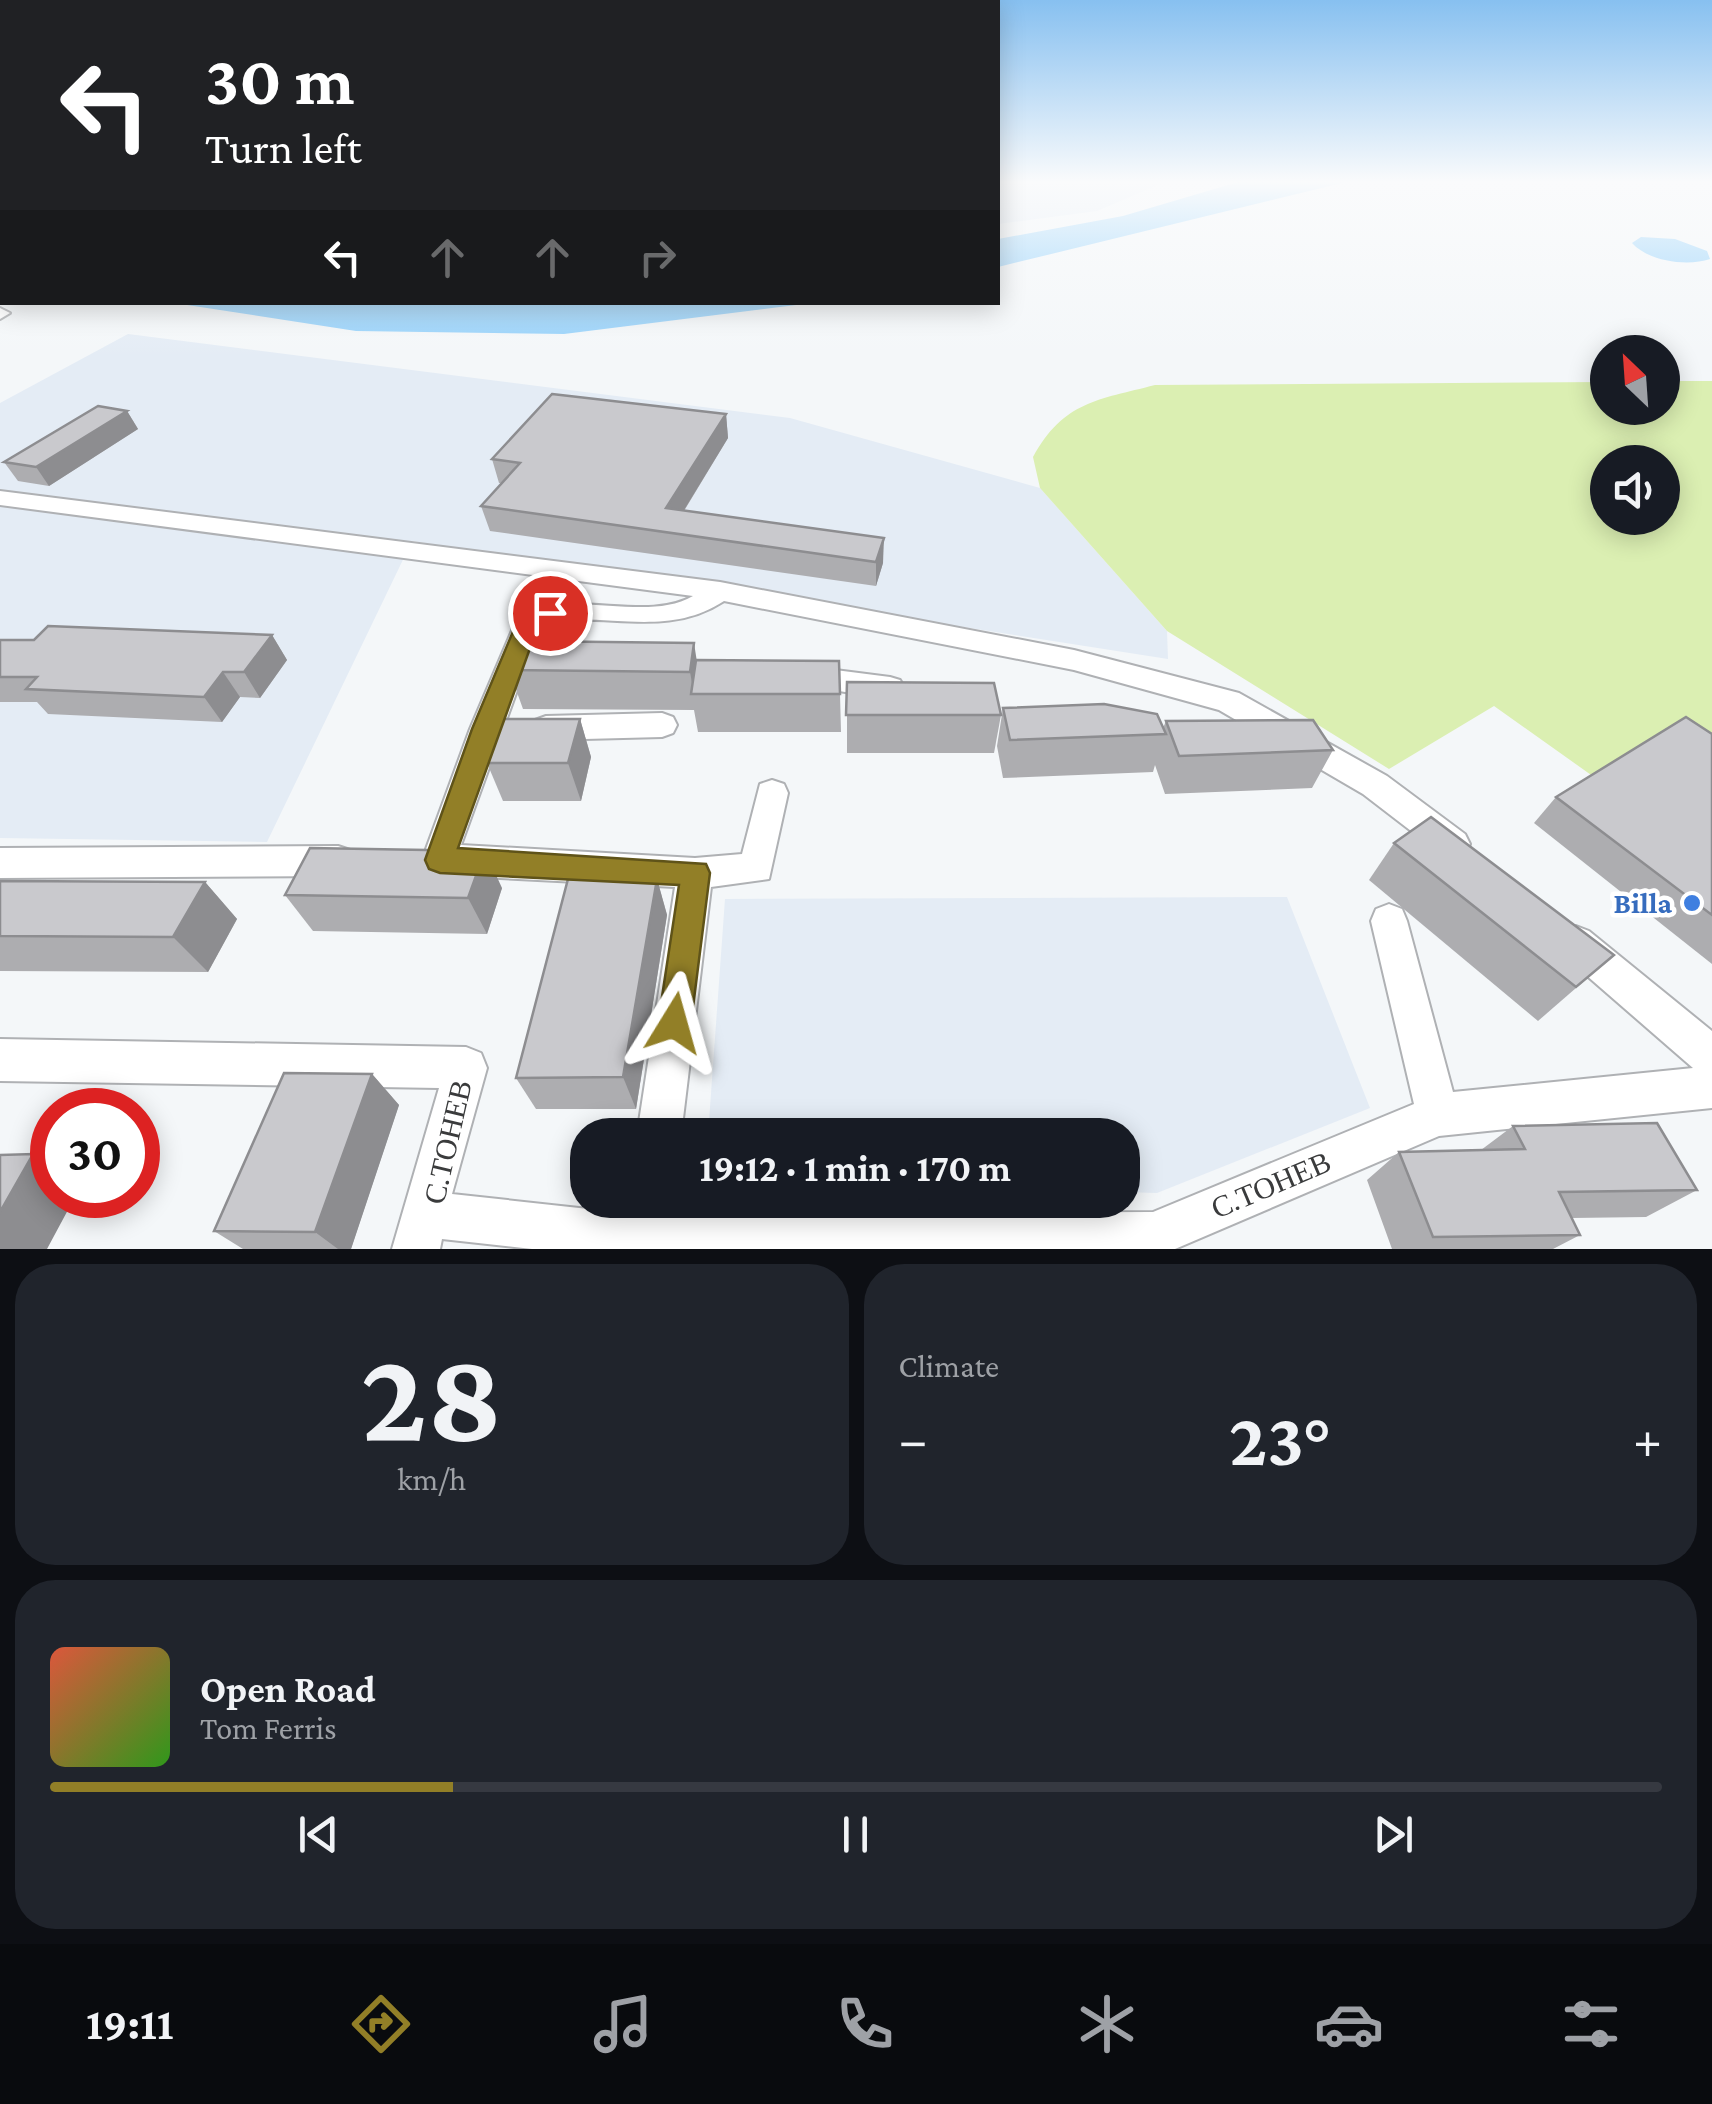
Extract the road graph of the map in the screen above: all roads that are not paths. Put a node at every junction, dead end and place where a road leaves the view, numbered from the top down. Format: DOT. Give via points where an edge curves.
graph roads {
  1 [pos="0,498"];
  2 [pos="720,591"];
  3 [pos="510,665"];
  4 [pos="548,666"];
  5 [pos="770,673"];
  6 [pos="921,694"];
  7 [pos="662,725"];
  8 [pos="484,729"];
  9 [pos="1296,742"];
  10 [pos="1241,743"];
  11 [pos="772,793"];
  12 [pos="440,860"];
  13 [pos="1476,863"];
  14 [pos="0,864"];
  15 [pos="695,873"];
  16 [pos="1390,921"];
  17 [pos="1552,924"];
  18 [pos="1712,1057"];
  19 [pos="0,1060"];
  20 [pos="1712,1087"];
  21 [pos="1438,1115"];
  22 [pos="661,1118"];
  23 [pos="647,1219"];
  24 [pos="420,1232"];
  1 -- 2 [label="street"];
  2 -- 3 [label="street" via="674,615 538,615 528,622"];
  2 -- 9 [label="street" via="1228,700"];
  3 -- 4 [label="street"];
  3 -- 8 [label="street"];
  5 -- 6 [label="street"];
  7 -- 8 [label="street"];
  8 -- 12 [label="street"];
  9 -- 10 [label="street"];
  9 -- 13 [label="street" via="1374,785"];
  11 -- 15 [label="street" via="757,868"];
  12 -- 14 [label="street"];
  12 -- 15 [label="street"];
  15 -- 22 [label="street"];
  16 -- 21 [label="street"];
  17 -- 18 [label="street"];
  19 -- 24 [label="street, С.ТОНЕВ" via="466,1068"];
  20 -- 21 [label="street, С.ТОНЕВ"];
  21 -- 23 [label="street, С.ТОНЕВ" via="1153,1234"];
  23 -- 24 [label="street, С.ТОНЕВ"];
}
